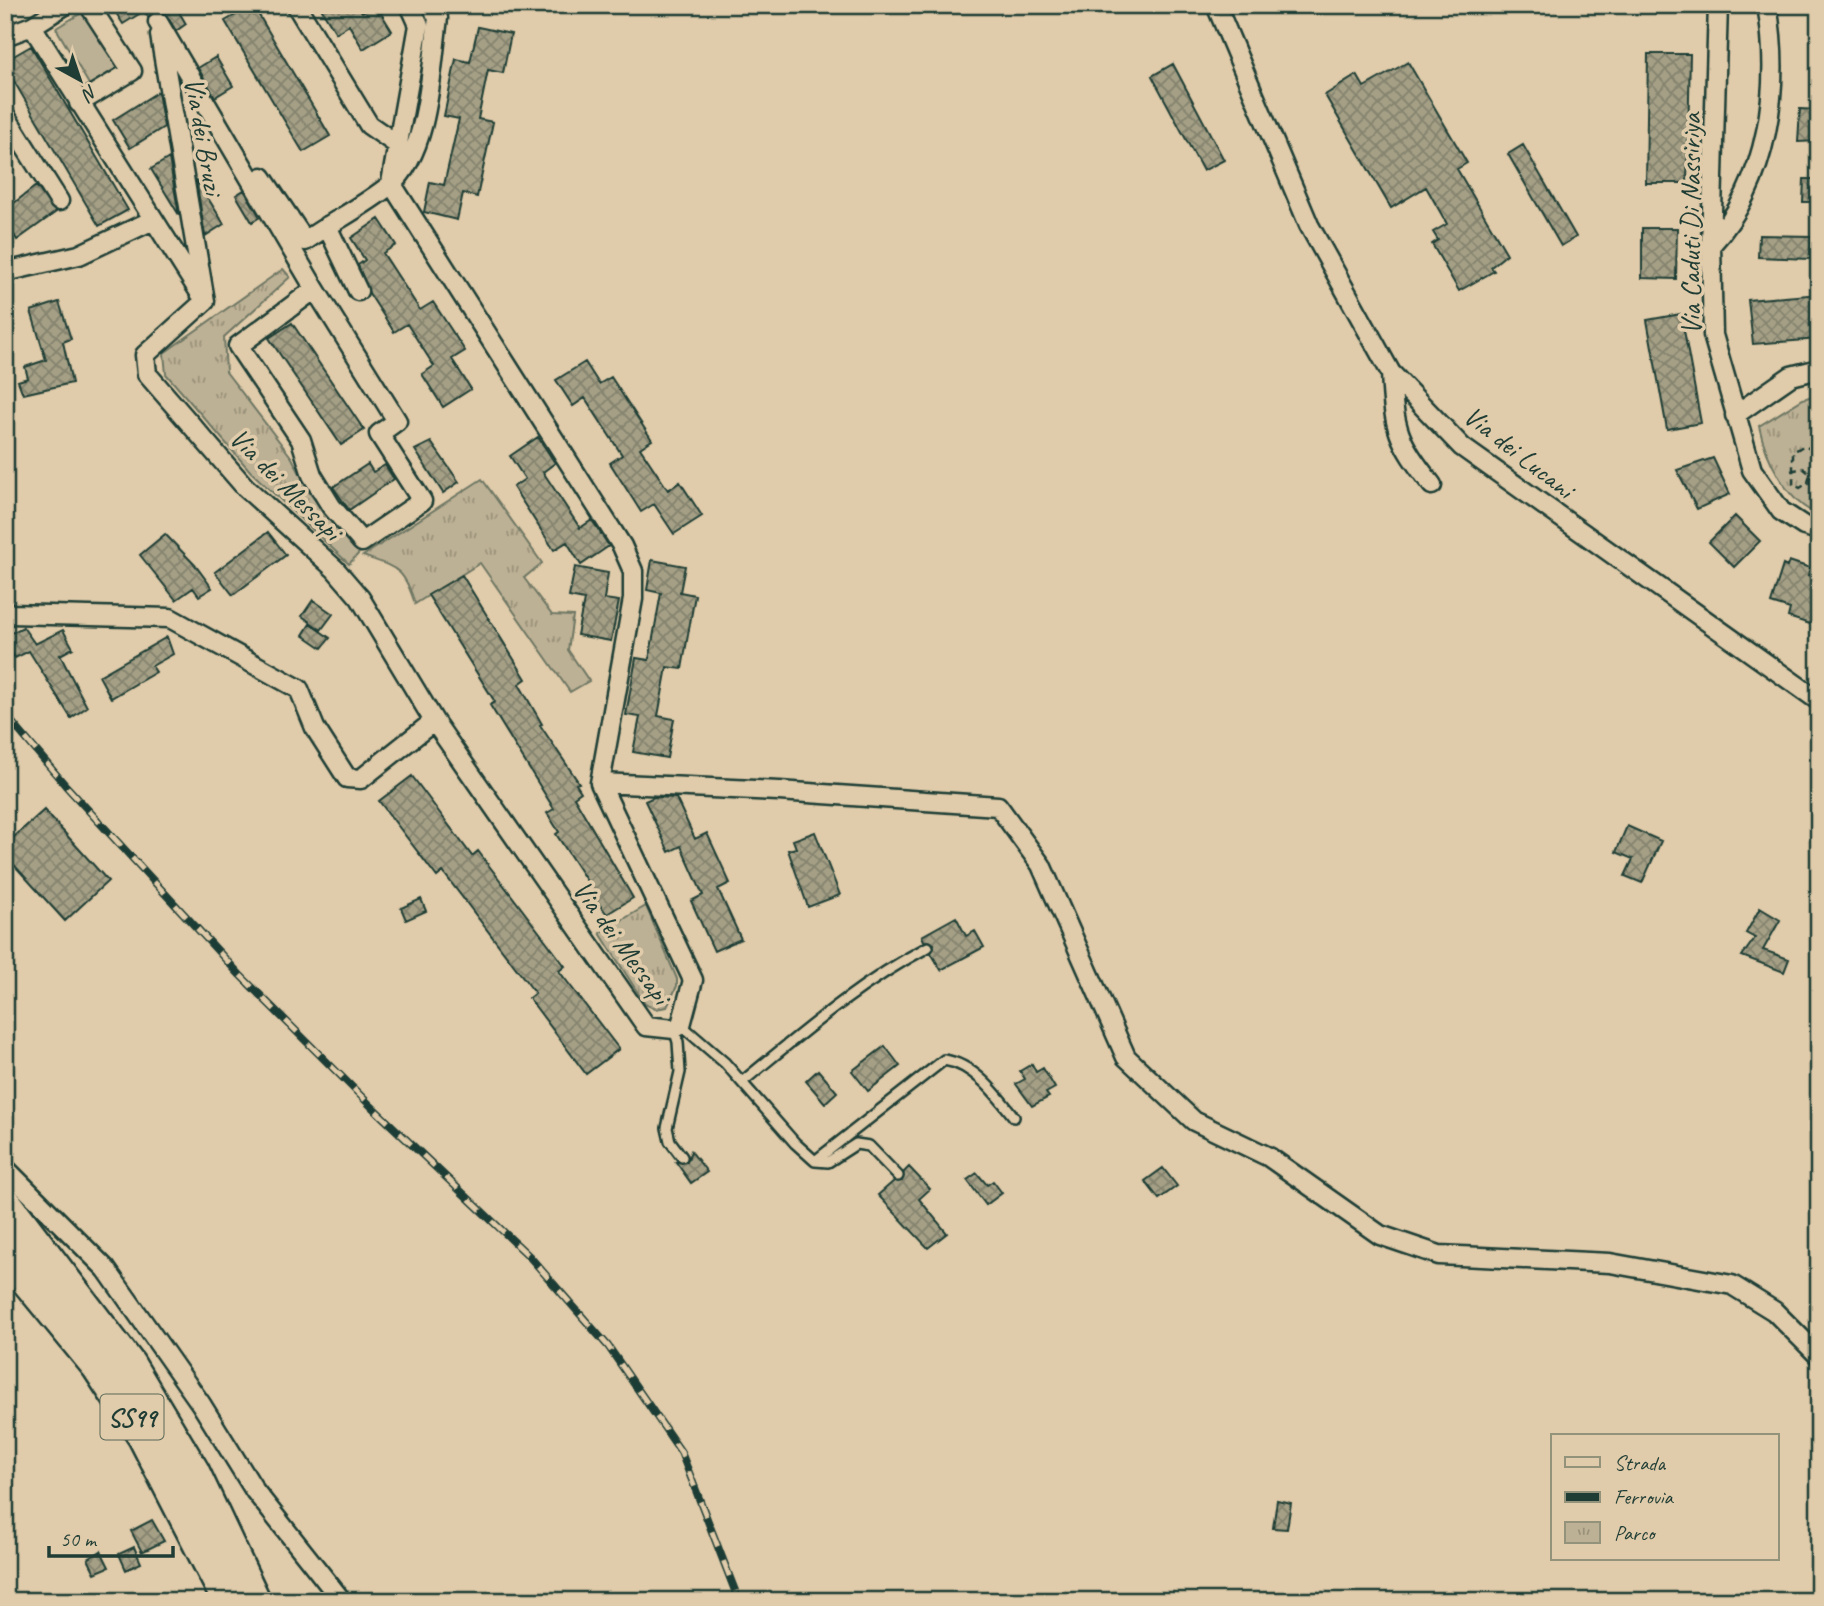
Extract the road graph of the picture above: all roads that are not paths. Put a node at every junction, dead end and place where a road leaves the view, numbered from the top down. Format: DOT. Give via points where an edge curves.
graph roads {
  1 [pos="65,5"];
  2 [pos="89,5"];
  3 [pos="296,5"];
  4 [pos="410,5"];
  5 [pos="431,5"];
  6 [pos="1216,5"];
  7 [pos="1718,5"];
  8 [pos="1768,5"];
  9 [pos="158,22"];
  10 [pos="32,26"];
  11 [pos="5,36"];
  12 [pos="79,103"];
  13 [pos="5,116"];
  14 [pos="398,145"];
  15 [pos="391,183"];
  16 [pos="59,201"];
  17 [pos="153,220"];
  18 [pos="327,226"];
  19 [pos="1711,245"];
  20 [pos="5,272"];
  21 [pos="315,289"];
  22 [pos="358,291"];
  23 [pos="205,301"];
  24 [pos="1819,369"];
  25 [pos="1391,373"];
  26 [pos="1735,415"];
  27 [pos="1432,485"];
  28 [pos="1819,530"];
  29 [pos="5,610"];
  30 [pos="1819,701"];
  31 [pos="434,721"];
  32 [pos="600,783"];
  33 [pos="928,947"];
  34 [pos="677,1027"];
  35 [pos="741,1082"];
  36 [pos="1014,1117"];
  37 [pos="682,1157"];
  38 [pos="815,1161"];
  39 [pos="5,1168"];
  40 [pos="898,1176"];
  41 [pos="5,1203"];
  42 [pos="5,1253"];
  43 [pos="5,1261"];
  44 [pos="1819,1356"];
  45 [pos="129,1365"];
  46 [pos="98,1366"];
  47 [pos="229,1601"];
  48 [pos="254,1601"];
  49 [pos="274,1601"];
  50 [pos="342,1601"];
  1 -- 10 [label="street"];
  2 -- 12 [label="street" via="132,71"];
  3 -- 14 [label="street" via="369,125"];
  4 -- 14 [label="street" via="419,25"];
  5 -- 15 [label="street" via="438,19 424,116 411,159"];
  6 -- 25 [label="street, Via dei Lucani" via="1309,225"];
  7 -- 19 [label="street, Via Caduti Di Nassiriya"];
  8 -- 19 [label="street" via="1774,68 1762,146 1739,206"];
  9 -- 18 [label="street, Via dei Bruzi" via="305,241"];
  9 -- 21 [label="street"];
  9 -- 23 [label="street, Via dei Bruzi"];
  10 -- 11 [label="street"];
  10 -- 12 [label="street"];
  12 -- 17 [label="street"];
  13 -- 16 [label="street"];
  14 -- 15 [label="street"];
  15 -- 18 [label="street, Via dei Bruzi"];
  15 -- 32 [label="street" via="622,546 633,571 633,599"];
  17 -- 20 [label="street" via="79,255"];
  17 -- 23 [label="street"];
  18 -- 22 [label="street"];
  19 -- 26 [label="street, Via Caduti Di Nassiriya" via="1713,335"];
  21 -- 21 [label="street" via="397,421 379,434 422,502 362,542 331,506 312,475 301,440 238,346"];
  23 -- 31 [label="street, Via dei Messapi" via="145,355 147,374 245,487 335,569 360,598"];
  24 -- 26 [label="street" via="1791,376"];
  25 -- 27 [label="street" via="1393,420 1407,452"];
  25 -- 30 [label="street, Via dei Lucani" via="1462,447"];
  26 -- 28 [label="street, Via Caduti Di Nassiriya" via="1752,470 1781,511"];
  29 -- 31 [label="street" via="10,614 170,618 299,689 315,728 347,778 361,779"];
  31 -- 34 [label="street, Via dei Messapi" via="646,1026"];
  32 -- 34 [label="street, Via dei Messapi" via="693,980"];
  32 -- 44 [label="street" via="998,806 1041,865 1126,1057 1194,1121 1269,1157 1380,1235 1439,1255 1610,1263 1732,1285 1774,1311"];
  33 -- 35 [label="lane" via="825,1012"];
  34 -- 35 [label="lane"];
  34 -- 37 [label="lane" via="680,1072 667,1128"];
  35 -- 38 [label="lane"];
  36 -- 38 [label="lane" via="988,1085 963,1066 944,1060"];
  38 -- 40 [label="lane" via="828,1162 856,1144 869,1146"];
  39 -- 50 [label="street" via="106,1269 201,1404 255,1491"];
  41 -- 45 [label="highway, SS99"];
  42 -- 46 [label="highway, SS99"];
  43 -- 46 [label="highway"];
  45 -- 48 [label="highway, SS99" via="193,1472"];
  45 -- 49 [label="highway" via="158,1390 180,1425"];
  46 -- 47 [label="highway, SS99" via="145,1436"];
}
